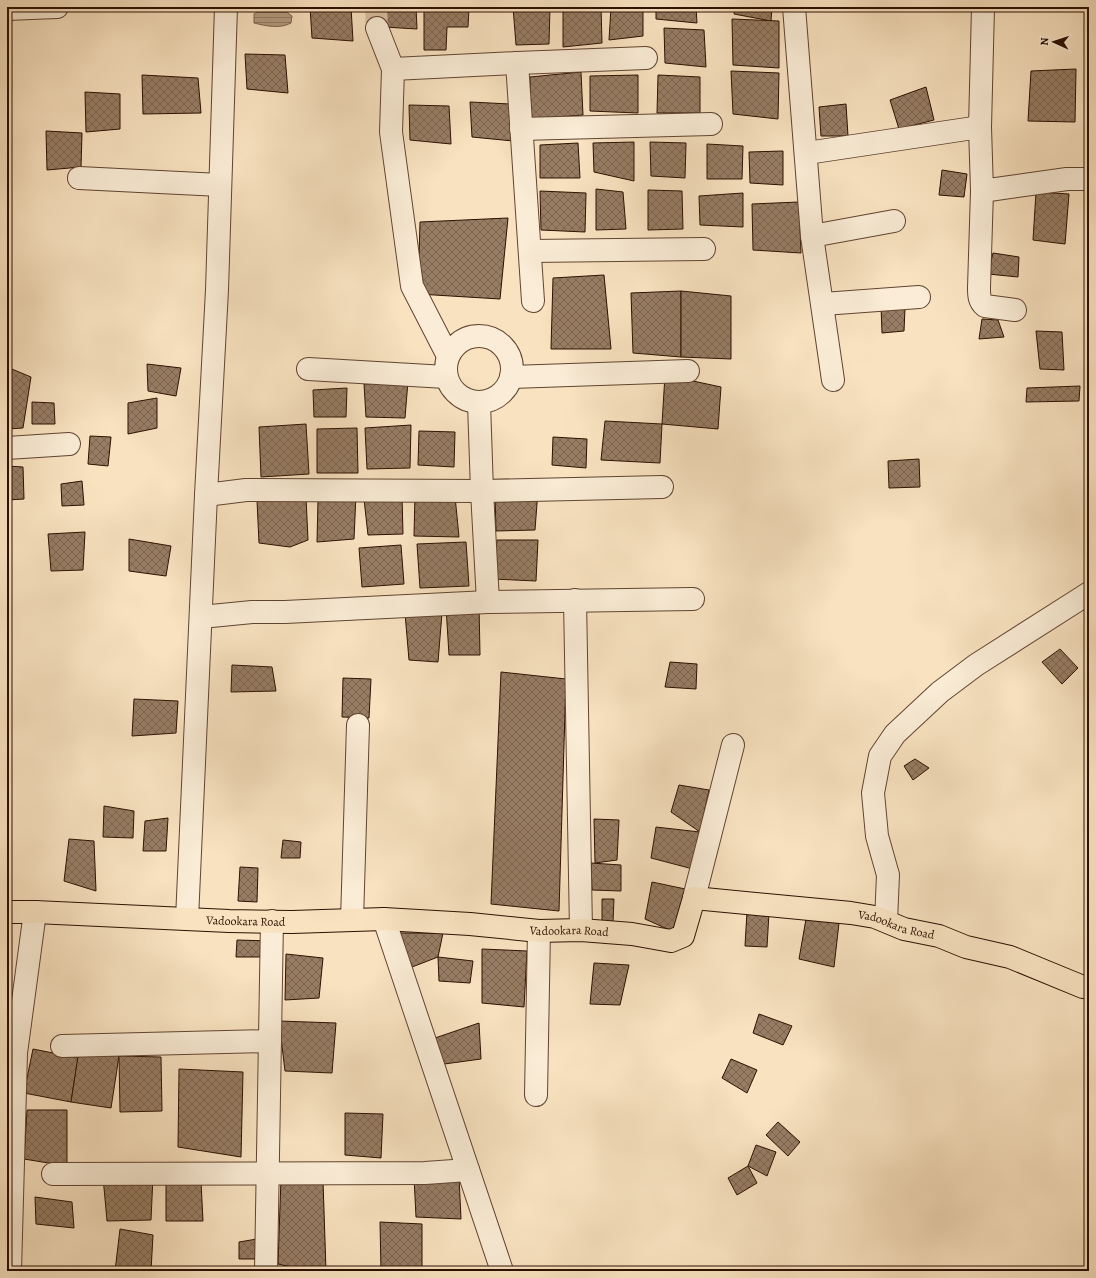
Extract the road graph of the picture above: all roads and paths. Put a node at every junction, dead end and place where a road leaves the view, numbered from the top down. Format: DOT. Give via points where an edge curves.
graph roads {
  1 [pos="56,7"];
  2 [pos="226,7"];
  3 [pos="794,7"];
  4 [pos="983,7"];
  5 [pos="7,10"];
  6 [pos="377,28"];
  7 [pos="646,58"];
  8 [pos="517,63"];
  9 [pos="393,69"];
  10 [pos="711,124"];
  11 [pos="980,127"];
  12 [pos="521,129"];
  13 [pos="807,153"];
  14 [pos="79,178"];
  15 [pos="1089,180"];
  16 [pos="220,185"];
  17 [pos="982,191"];
  18 [pos="894,221"];
  19 [pos="812,236"];
  20 [pos="704,249"];
  21 [pos="530,251"];
  22 [pos="919,297"];
  23 [pos="533,301"];
  24 [pos="823,304"];
  25 [pos="1014,310"];
  26 [pos="448,356"];
  27 [pos="308,369"];
  28 [pos="688,371"];
  29 [pos="446,377"];
  30 [pos="510,377"];
  31 [pos="833,380"];
  32 [pos="479,402"];
  33 [pos="69,444"];
  34 [pos="7,448"];
  35 [pos="662,487"];
  36 [pos="482,491"];
  37 [pos="206,495"];
  38 [pos="1089,593"];
  39 [pos="693,599"];
  40 [pos="575,600"];
  41 [pos="488,602"];
  42 [pos="201,617"];
  43 [pos="358,725"];
  44 [pos="733,745"];
  45 [pos="694,898"];
  46 [pos="7,912"];
  47 [pos="35,912"];
  48 [pos="187,919"];
  49 [pos="384,919"];
  50 [pos="352,920"];
  51 [pos="272,921"];
  52 [pos="886,921"];
  53 [pos="581,930"];
  54 [pos="539,931"];
  55 [pos="1089,988"];
  56 [pos="270,1041"];
  57 [pos="62,1046"];
  58 [pos="536,1095"];
  59 [pos="468,1170"];
  60 [pos="53,1174"];
  61 [pos="268,1174"];
  62 [pos="10,1271"];
  63 [pos="266,1271"];
  64 [pos="502,1271"];
  1 -- 5 [label="street"];
  2 -- 16 [label="street"];
  3 -- 13 [label="street"];
  4 -- 11 [label="street"];
  6 -- 9 [label="street"];
  7 -- 8 [label="street"];
  8 -- 9 [label="street"];
  8 -- 12 [label="street"];
  9 -- 26 [label="street" via="391,132 412,286"];
  10 -- 12 [label="street"];
  11 -- 13 [label="street"];
  11 -- 17 [label="street"];
  12 -- 21 [label="street"];
  13 -- 19 [label="street"];
  14 -- 16 [label="street"];
  15 -- 17 [label="street" via="1067,179"];
  16 -- 37 [label="street" via="218,290"];
  17 -- 25 [label="street" via="979,288 981,303 985,306"];
  18 -- 19 [label="street"];
  19 -- 24 [label="street"];
  20 -- 21 [label="street"];
  21 -- 23 [label="street"];
  22 -- 24 [label="street"];
  24 -- 31 [label="street"];
  26 -- 29 [label="street"];
  26 -- 30 [label="street" via="463,340 473,336 484,336 503,347 509,356"];
  27 -- 29 [label="street"];
  28 -- 30 [label="street"];
  29 -- 32 [label="street" via="458,396 468,401"];
  30 -- 32 [label="street" via="499,395 490,401"];
  32 -- 36 [label="street"];
  33 -- 34 [label="street"];
  35 -- 36 [label="street"];
  36 -- 37 [label="street" via="246,490"];
  36 -- 41 [label="street"];
  37 -- 42 [label="street"];
  38 -- 52 [label="street" via="976,665 940,692 895,734 880,756 873,793 877,836 888,875"];
  39 -- 40 [label="street"];
  40 -- 41 [label="street"];
  40 -- 53 [label="street"];
  41 -- 42 [label="street" via="252,612"];
  42 -- 48 [label="street"];
  43 -- 50 [label="street"];
  44 -- 45 [label="street"];
  45 -- 52 [label="main road, Vadookara Road" via="851,913"];
  45 -- 53 [label="main road, Vadookara Road" via="683,936 671,941 632,934"];
  46 -- 47 [label="main road, Vadookara Road"];
  47 -- 48 [label="main road, Vadookara Road"];
  47 -- 62 [label="street" via="16,1053"];
  48 -- 51 [label="main road, Vadookara Road"];
  49 -- 50 [label="main road, Vadookara Road"];
  49 -- 54 [label="main road, Vadookara Road"];
  49 -- 59 [label="street"];
  50 -- 51 [label="main road, Vadookara Road"];
  51 -- 56 [label="street"];
  52 -- 55 [label="main road, Vadookara Road" via="904,929 939,936 966,947 1010,957"];
  53 -- 54 [label="main road, Vadookara Road"];
  54 -- 58 [label="street"];
  56 -- 57 [label="street"];
  56 -- 61 [label="street"];
  59 -- 61 [label="street" via="425,1173"];
  59 -- 64 [label="street"];
  60 -- 61 [label="street"];
  61 -- 63 [label="street"];
}
